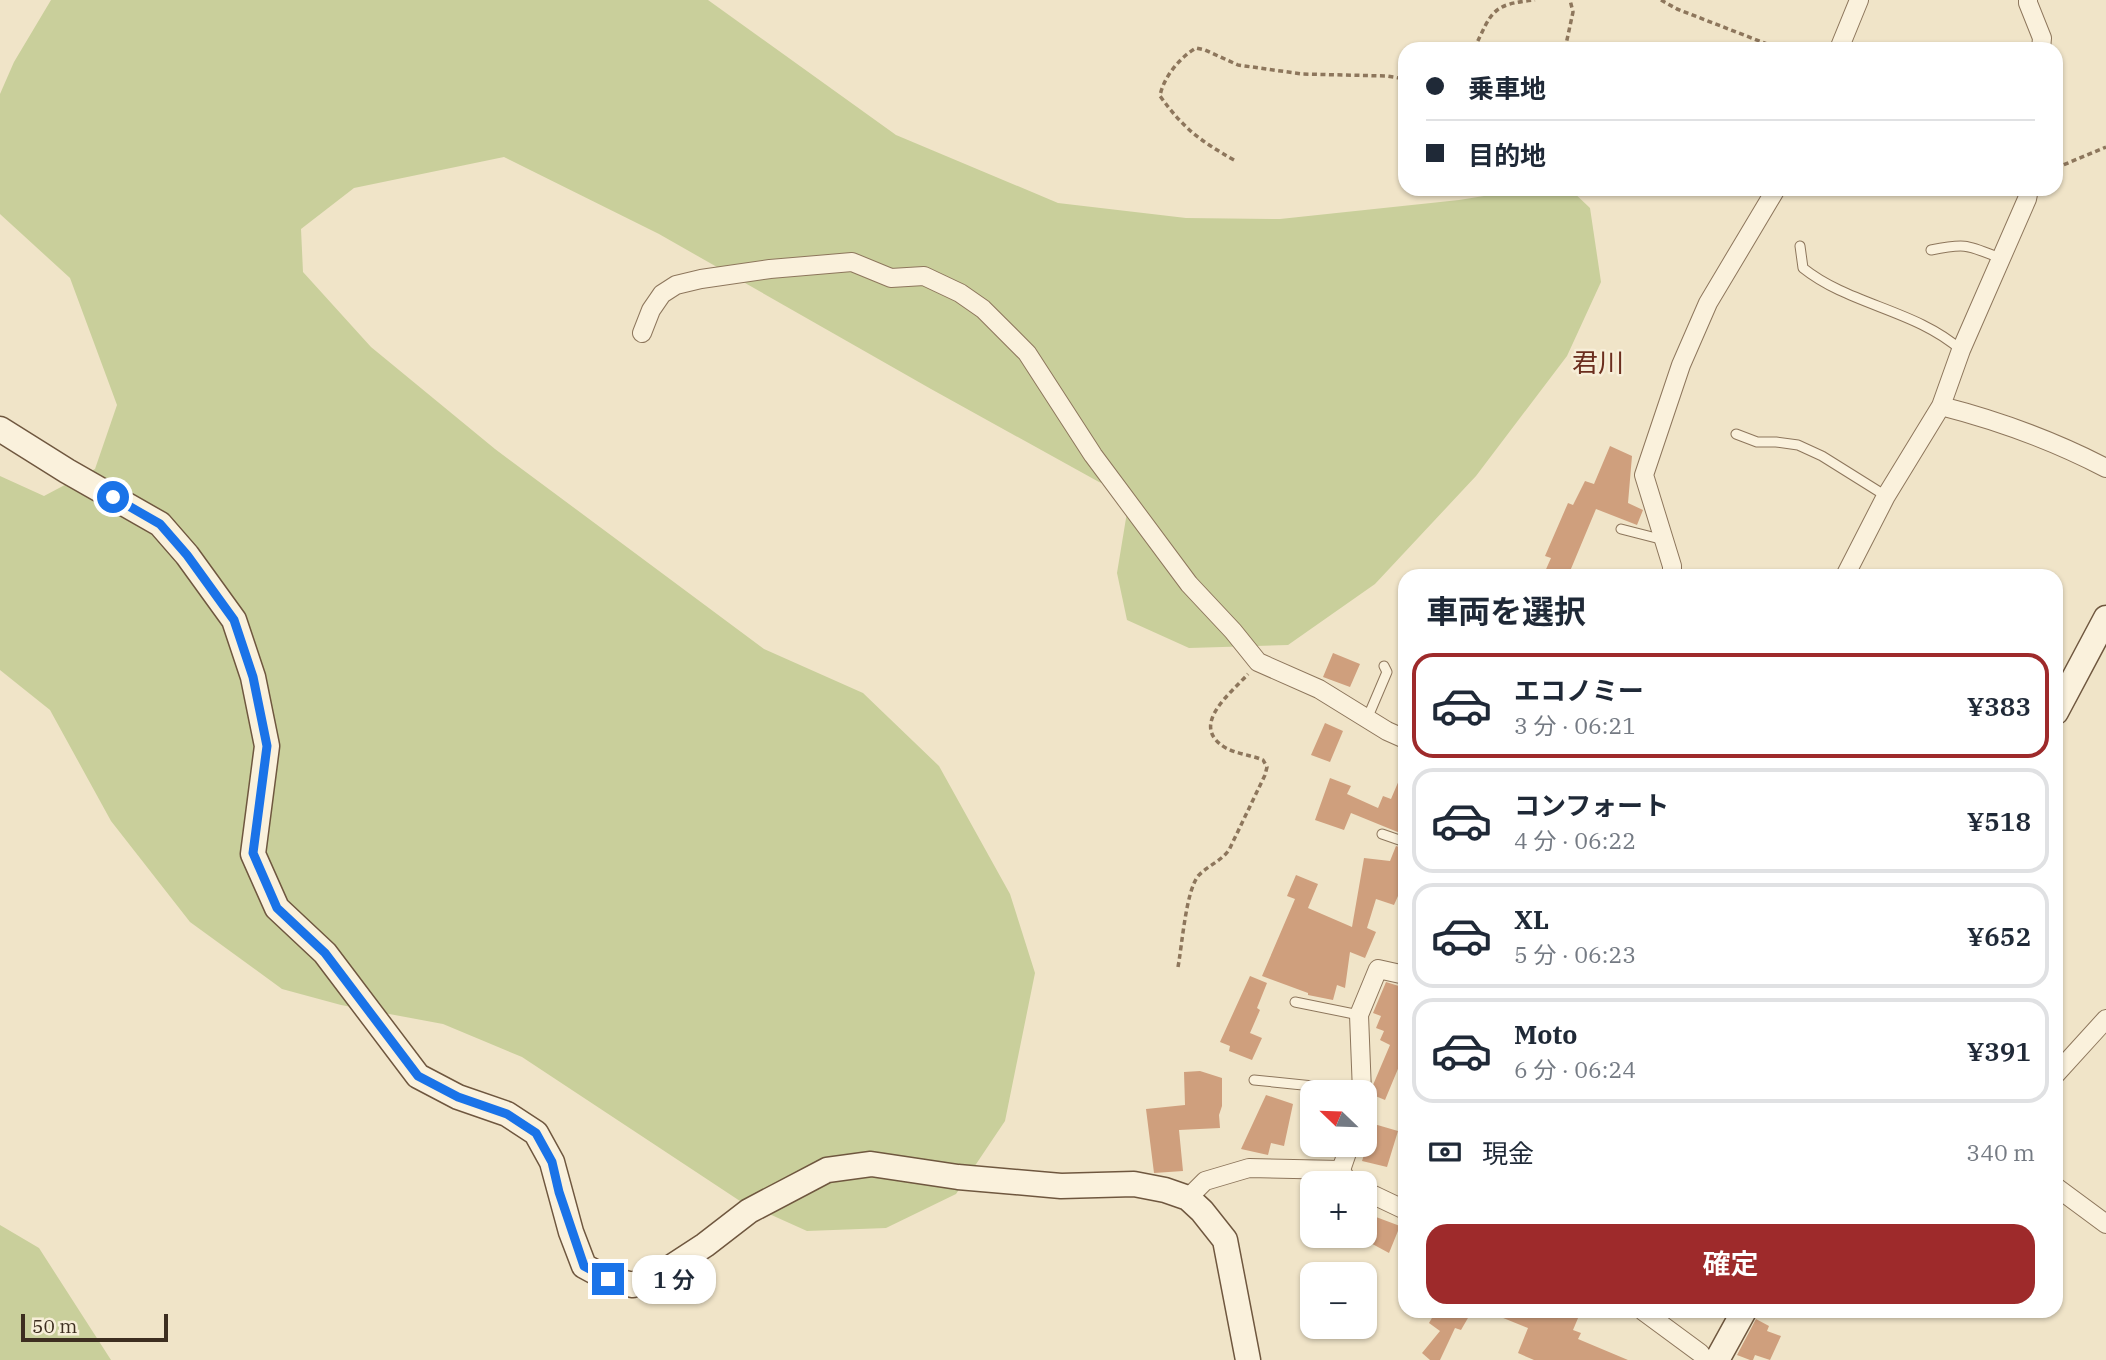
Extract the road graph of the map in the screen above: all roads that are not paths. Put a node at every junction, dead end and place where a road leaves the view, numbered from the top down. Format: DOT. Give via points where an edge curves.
graph roads {
  1 [pos="1859,0"];
  2 [pos="2023,1"];
  3 [pos="1842,42"];
  4 [pos="2042,42"];
  5 [pos="1772,196"];
  6 [pos="2028,196"];
  7 [pos="1800,246"];
  8 [pos="1931,250"];
  9 [pos="2000,258"];
  10 [pos="642,333"];
  11 [pos="1961,350"];
  12 [pos="1941,406"];
  13 [pos="0,429"];
  14 [pos="1736,434"];
  15 [pos="2106,468"];
  16 [pos="1886,496"];
  17 [pos="1621,529"];
  18 [pos="1664,540"];
  19 [pos="1672,569"];
  20 [pos="1849,569"];
  21 [pos="2106,618"];
  22 [pos="1384,666"];
  23 [pos="2063,699"];
  24 [pos="1367,719"];
  25 [pos="1398,736"];
  26 [pos="1382,834"];
  27 [pos="1398,840"];
  28 [pos="1398,973"];
  29 [pos="1295,1002"];
  30 [pos="1359,1016"];
  31 [pos="2106,1019"];
  32 [pos="2063,1066"];
  33 [pos="1254,1080"];
  34 [pos="1362,1080"];
  35 [pos="1300,1085"];
  36 [pos="1300,1172"];
  37 [pos="2063,1193"];
  38 [pos="1377,1197"];
  39 [pos="1188,1198"];
  40 [pos="1398,1207"];
  41 [pos="2106,1224"];
  42 [pos="1652,1318"];
  43 [pos="1740,1318"];
  44 [pos="1248,1360"];
  45 [pos="1705,1360"];
  46 [pos="1717,1360"];
  1 -- 3 [label="street"];
  2 -- 4 [label="street"];
  5 -- 18 [label="street" via="1708,303 1681,365 1644,475"];
  6 -- 9 [label="street"];
  7 -- 11 [label="lane" via="1803,268 1818,280 1917,323"];
  8 -- 9 [label="lane" via="1959,244"];
  9 -- 11 [label="street"];
  10 -- 24 [label="street" via="662,294 676,285 770,270 852,262 891,278 924,276 960,293 983,309 1027,354 1116,487 1189,584 1258,662 1319,689"];
  11 -- 12 [label="street"];
  12 -- 15 [label="street" via="2043,438"];
  12 -- 16 [label="street"];
  13 -- 39 [label="street" via="160,524 234,620 253,677 267,746 253,853 277,908 325,953 418,1076 458,1097 507,1114 536,1133 552,1162 584,1266 633,1285 659,1275 749,1211 817,1175 871,1164 1061,1186 1134,1184"];
  14 -- 16 [label="lane" via="1757,442 1798,445"];
  16 -- 20 [label="street"];
  17 -- 18 [label="lane"];
  18 -- 19 [label="street"];
  21 -- 23 [label="street"];
  22 -- 24 [label="lane" via="1387,672"];
  24 -- 25 [label="street"];
  26 -- 27 [label="lane"];
  28 -- 30 [label="street" via="1378,969"];
  29 -- 30 [label="lane"];
  30 -- 34 [label="street"];
  31 -- 32 [label="street"];
  33 -- 35 [label="lane"];
  36 -- 39 [label="street" via="1248,1168 1205,1181"];
  37 -- 41 [label="street"];
  38 -- 40 [label="street"];
  39 -- 44 [label="street" via="1225,1240"];
  42 -- 45 [label="street"];
  43 -- 46 [label="street"];
}
